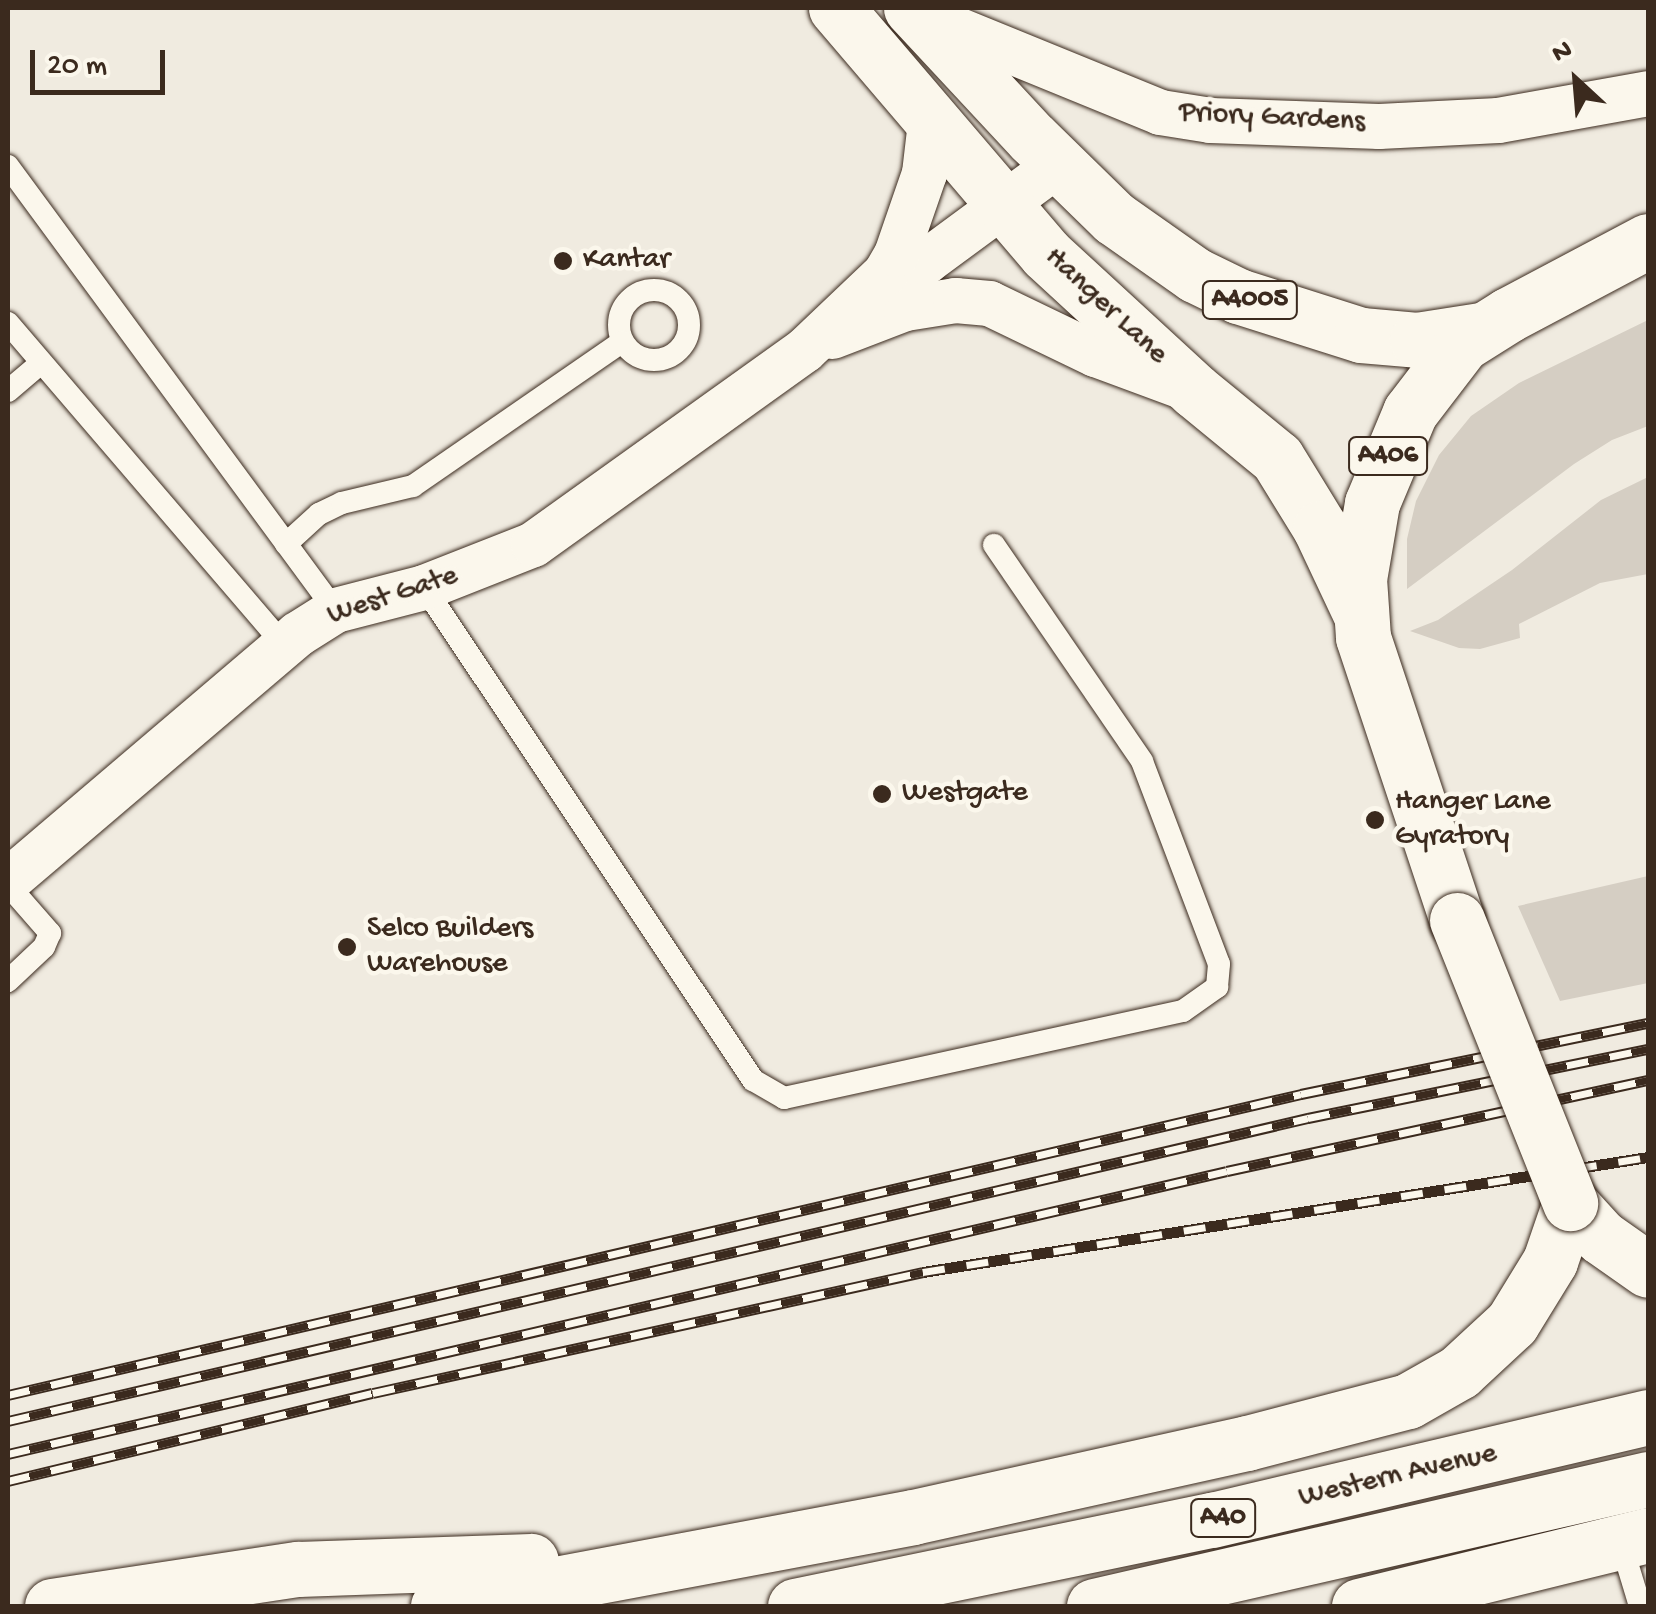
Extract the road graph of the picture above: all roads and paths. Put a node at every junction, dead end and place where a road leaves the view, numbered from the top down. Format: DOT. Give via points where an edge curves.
graph roads {
  1 [pos="836,8"];
  2 [pos="912,9"];
  3 [pos="1648,94"];
  4 [pos="930,122"];
  5 [pos="1058,163"];
  6 [pos="8,166"];
  7 [pos="1002,205"];
  8 [pos="1648,241"];
  9 [pos="885,273"];
  10 [pos="8,323"];
  11 [pos="1481,330"];
  12 [pos="622,342"];
  13 [pos="804,350"];
  14 [pos="42,363"];
  15 [pos="8,391"];
  16 [pos="1195,392"];
  17 [pos="286,544"];
  18 [pos="994,545"];
  19 [pos="424,587"];
  20 [pos="335,610"];
  21 [pos="1359,611"];
  22 [pos="284,644"];
  23 [pos="8,883"];
  24 [pos="8,981"];
  25 [pos="1570,1203"];
  26 [pos="1648,1270"];
  27 [pos="1648,1417"];
  28 [pos="1648,1479"];
  29 [pos="1635,1539"];
  30 [pos="708,1555"];
  31 [pos="52,1606"];
  32 [pos="438,1606"];
  33 [pos="795,1606"];
  34 [pos="1094,1606"];
  35 [pos="1359,1606"];
  36 [pos="1640,1606"];
  1 -- 4 [label="main road, Hanger Lane"];
  2 -- 3 [label="street, Priory Gardens" via="1160,112 1210,120 1379,126 1498,120"];
  2 -- 5 [label="main road, A4005"];
  4 -- 7 [label="main road, Hanger Lane"];
  4 -- 9 [label="street, West Gate" via="914,210"];
  5 -- 7 [label="street, West Gate"];
  5 -- 11 [label="main road, A4005" via="1145,243 1238,296 1362,336 1417,340"];
  6 -- 17 [label="lane"];
  7 -- 9 [label="street, West Gate" via="926,260"];
  7 -- 16 [label="main road, Hanger Lane"];
  8 -- 11 [label="main road, A406"];
  9 -- 13 [label="street, West Gate"];
  10 -- 14 [label="lane"];
  11 -- 21 [label="main road, A406" via="1442,367 1396,437 1372,503"];
  12 -- 17 [label="lane" via="413,486 342,503"];
  13 -- 16 [label="street, West Gate" via="906,308 972,302 1004,309"];
  13 -- 19 [label="street, West Gate" via="565,525"];
  14 -- 15 [label="lane"];
  14 -- 22 [label="lane"];
  16 -- 21 [label="main road, Hanger Lane" via="1278,458"];
  17 -- 20 [label="lane"];
  18 -- 19 [label="lane" via="1142,761 1219,964 1216,987 1184,1012 784,1098 753,1080"];
  19 -- 20 [label="street, West Gate"];
  20 -- 22 [label="street, West Gate"];
  21 -- 25 [label="main road, A406, bridge" via="1375,682 1457,920"];
  22 -- 23 [label="street, West Gate"];
  23 -- 24 [label="lane" via="50,933 44,948"];
  25 -- 26 [label="main road, A406" via="1601,1237"];
  25 -- 30 [label="main road, A40" via="1550,1261 1512,1323 1460,1372 1408,1401 1074,1482"];
  27 -- 33 [label="main road, Western Avenue / A40" via="1212,1520"];
  28 -- 34 [label="main road, Western Avenue / A40"];
  29 -- 35 [label="main road"];
  29 -- 36 [label="lane"];
  30 -- 31 [label="main road" via="298,1570"];
  30 -- 32 [label="main road, A40"];
}
